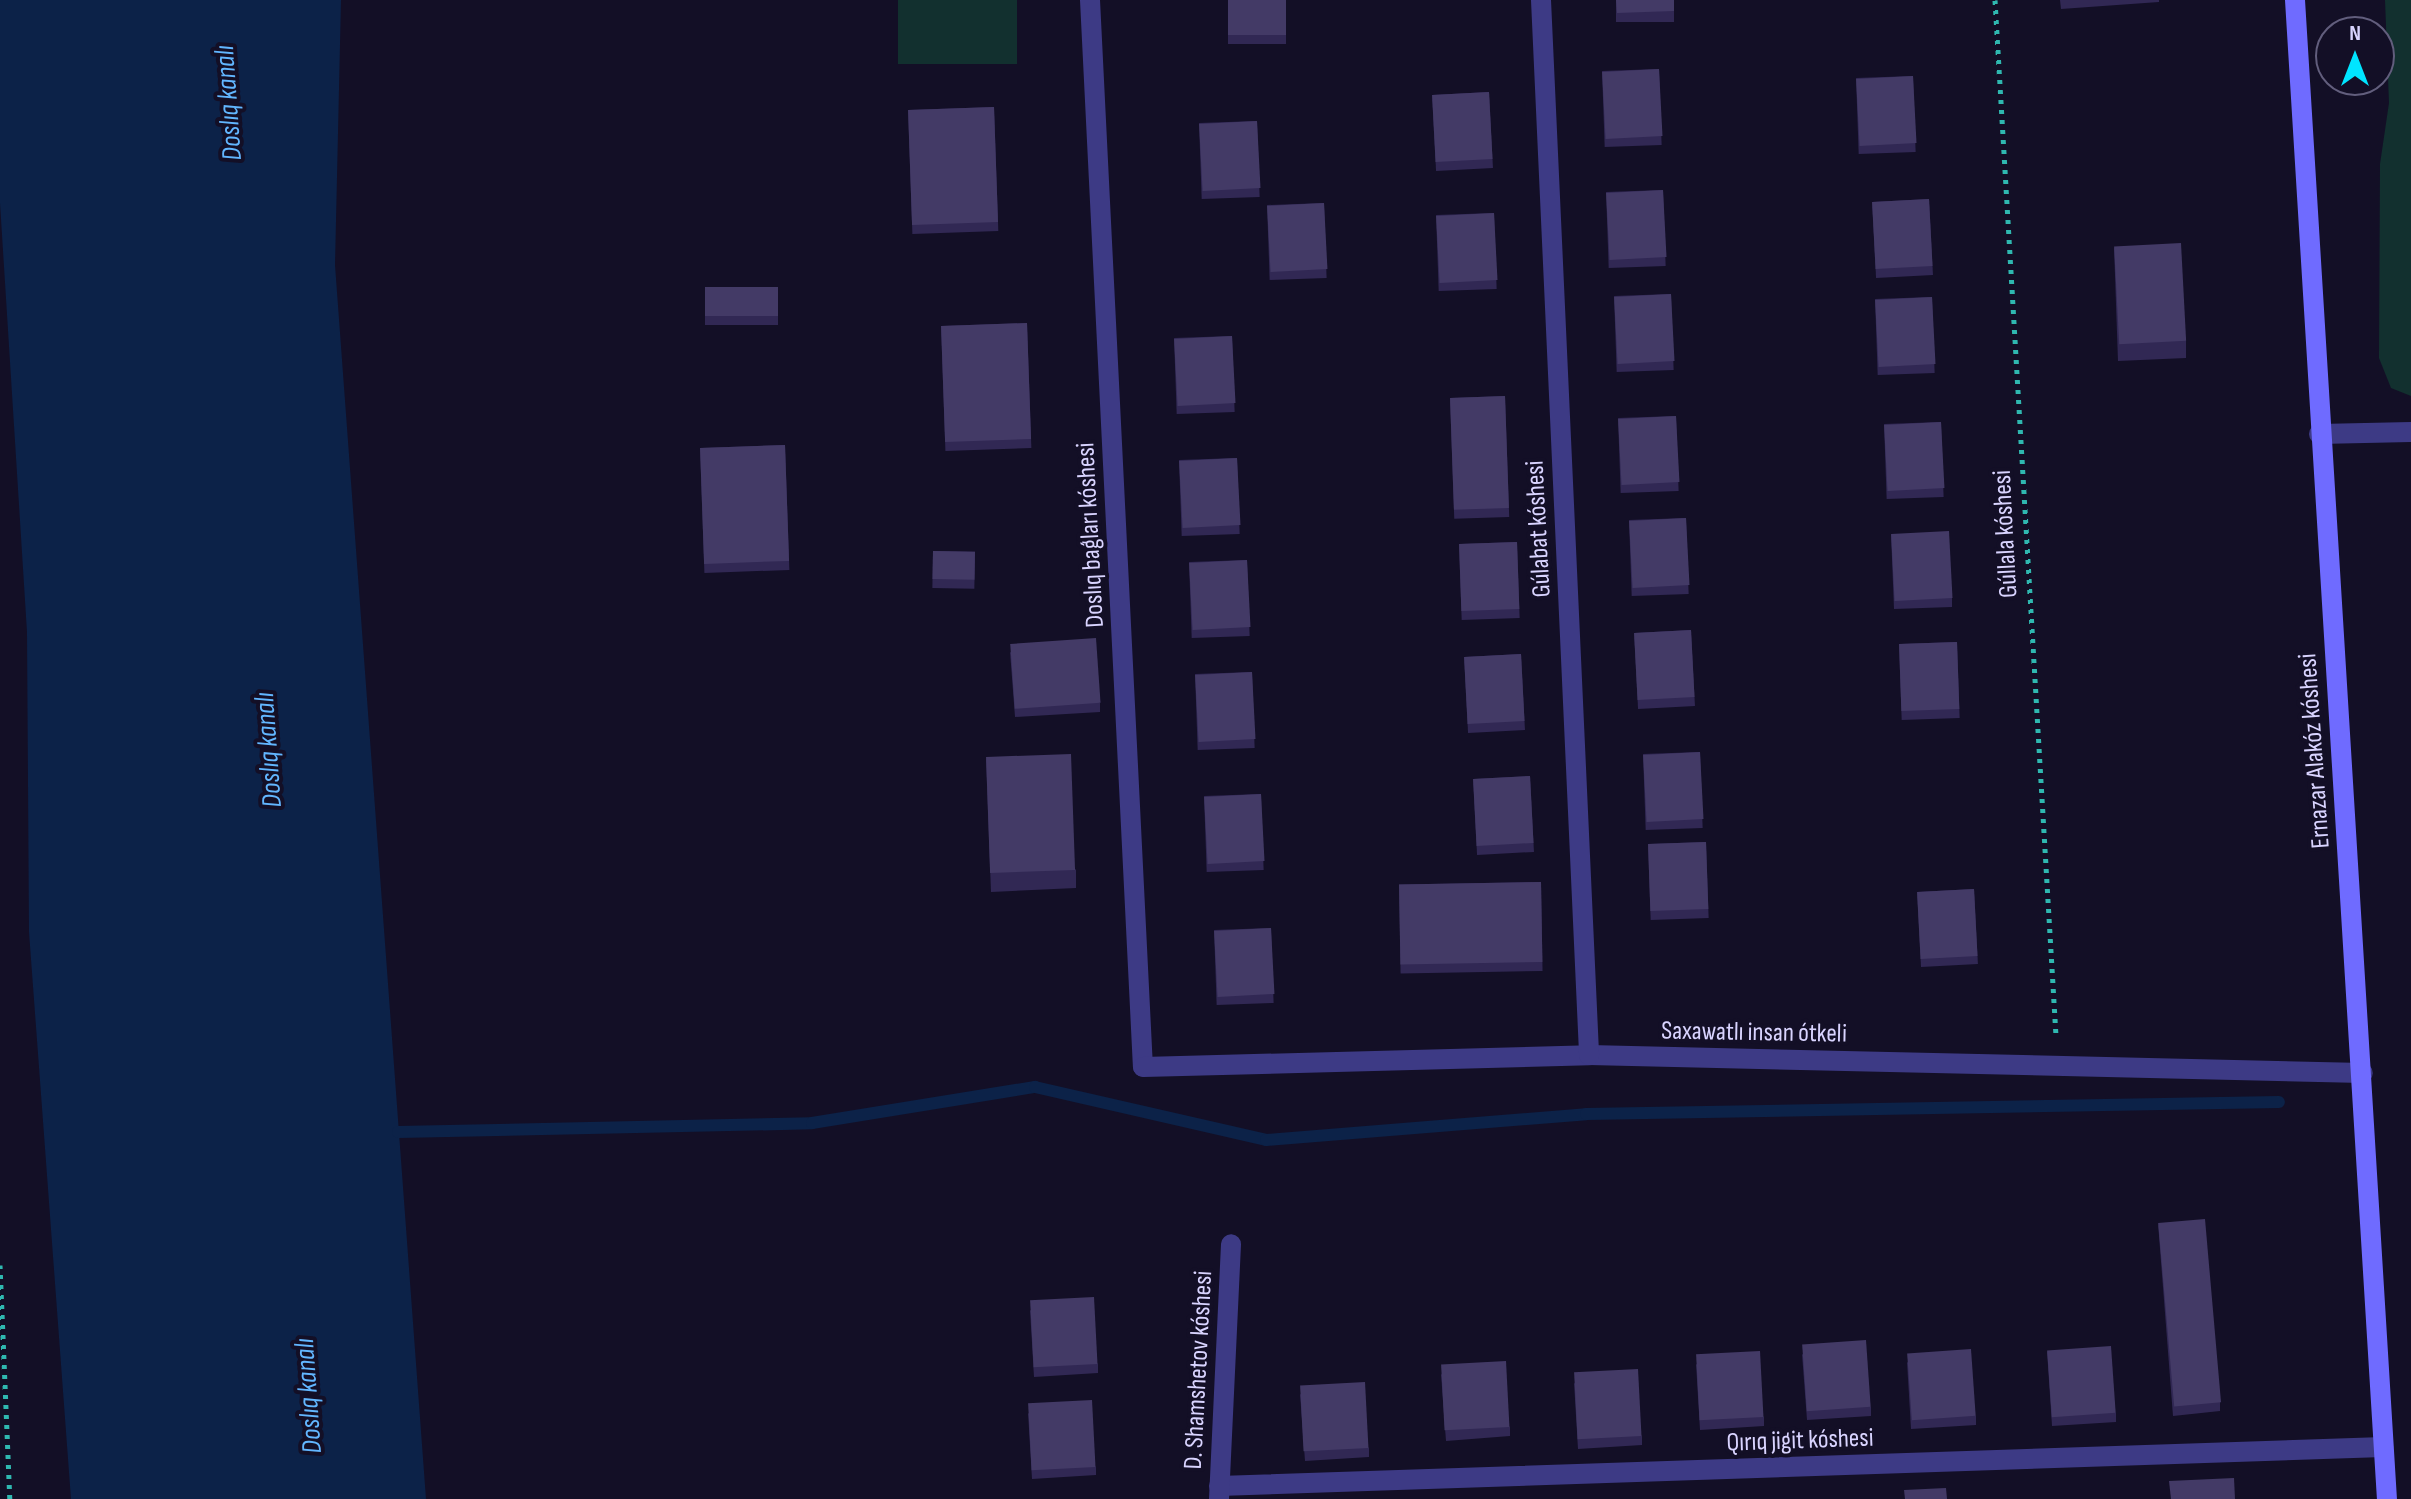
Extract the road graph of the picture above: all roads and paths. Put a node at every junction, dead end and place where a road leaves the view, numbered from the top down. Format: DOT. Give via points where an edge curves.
graph roads {
  1 [pos="1090,0"];
  2 [pos="1541,0"];
  3 [pos="1995,0"];
  4 [pos="2295,0"];
  5 [pos="2411,432"];
  6 [pos="2319,434"];
  7 [pos="1589,1055"];
  8 [pos="2058,1065"];
  9 [pos="1143,1067"];
  10 [pos="2363,1073"];
  11 [pos="1231,1244"];
  12 [pos="0,1265"];
  13 [pos="2383,1447"];
  14 [pos="1219,1493"];
  15 [pos="10,1499"];
  16 [pos="2387,1499"];
  1 -- 9 [label="street, Doslıq baǵları kóshesi"];
  2 -- 7 [label="street, Gúlabat kóshesi"];
  3 -- 8 [label="path, Gúllala kóshesi"];
  4 -- 6 [label="main road, Ernazar Alakóz kóshesi"];
  5 -- 6 [label="street"];
  6 -- 10 [label="main road, Ernazar Alakóz kóshesi"];
  7 -- 8 [label="street, Saxawatlı insan ótkeli"];
  7 -- 9 [label="street, Saxawatlı insan ótkeli"];
  8 -- 10 [label="street, Saxawatlı insan ótkeli"];
  10 -- 13 [label="main road, Ernazar Alakóz kóshesi"];
  11 -- 14 [label="street, D. Shamshetov kóshesi"];
  12 -- 15 [label="path"];
  13 -- 14 [label="street, Qırıq jigit kóshesi"];
  13 -- 16 [label="main road, Ernazar Alakóz kóshesi"];
}
